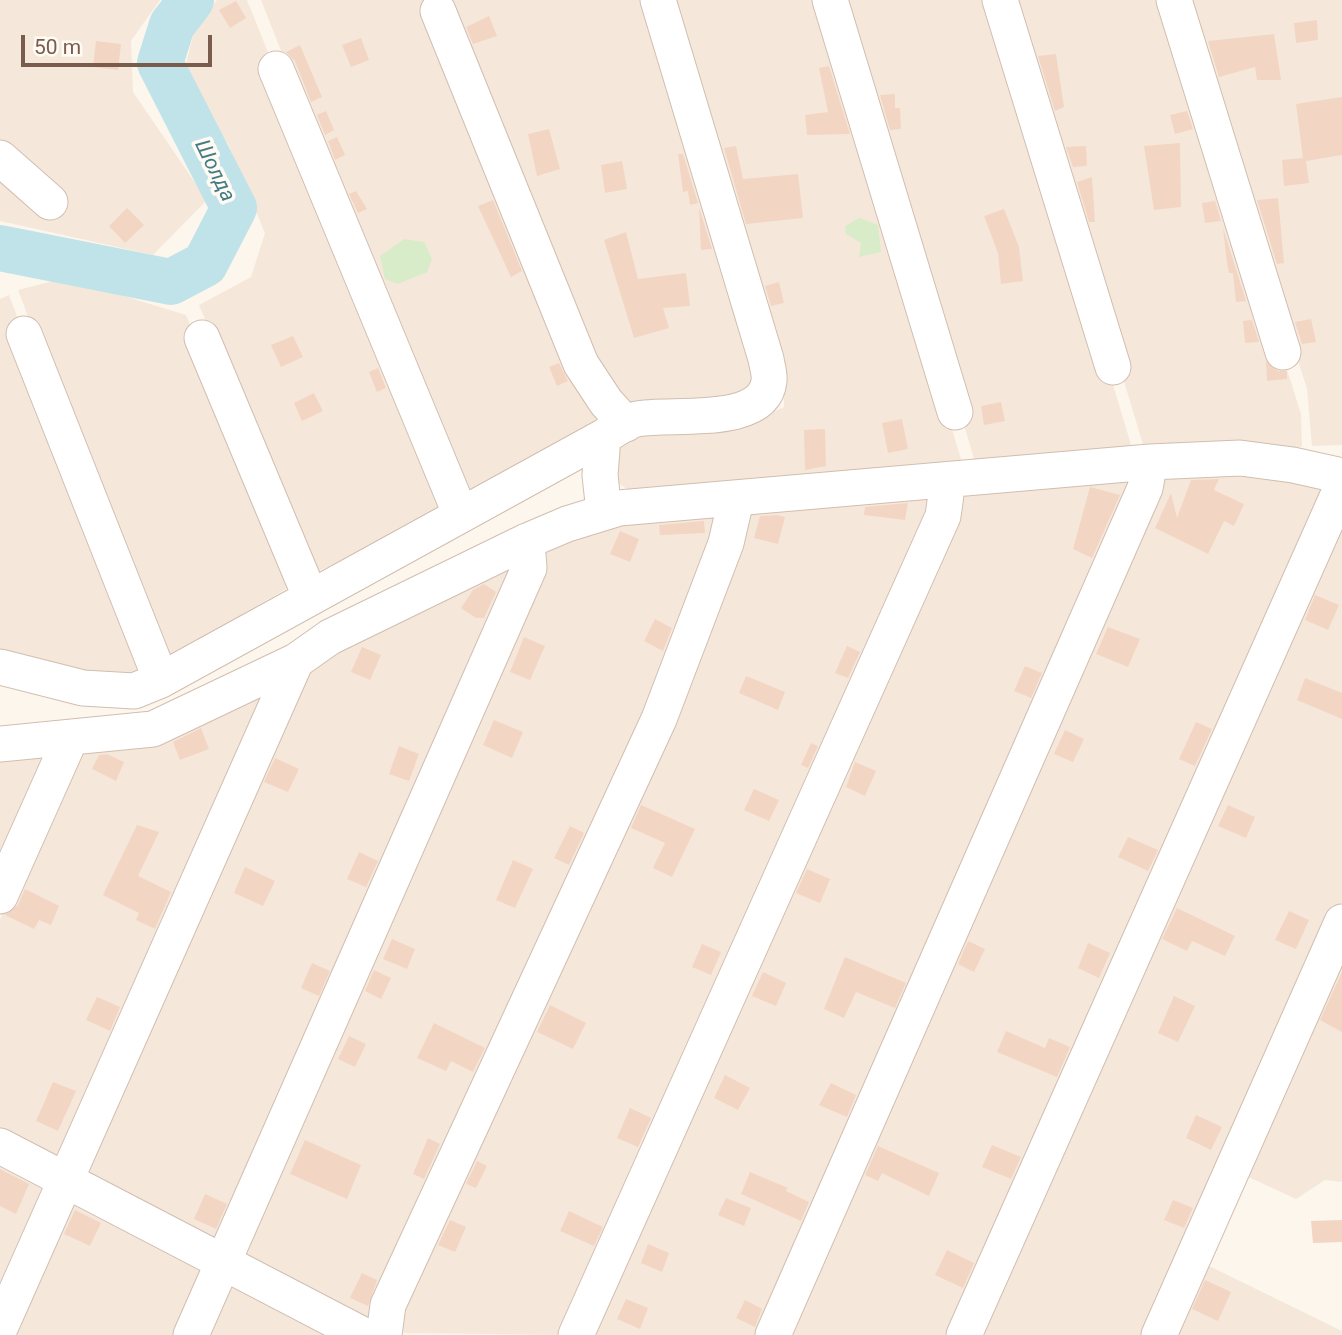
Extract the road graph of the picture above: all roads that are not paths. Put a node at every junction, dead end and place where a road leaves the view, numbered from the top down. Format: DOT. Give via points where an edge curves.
graph roads {
  1 [pos="658,0"];
  2 [pos="830,0"];
  3 [pos="1000,0"];
  4 [pos="1174,0"];
  5 [pos="438,11"];
  6 [pos="276,69"];
  7 [pos="0,158"];
  8 [pos="50,202"];
  9 [pos="24,334"];
  10 [pos="202,338"];
  11 [pos="1283,352"];
  12 [pos="1113,367"];
  13 [pos="955,412"];
  14 [pos="615,430"];
  15 [pos="1150,462"];
  16 [pos="1342,477"];
  17 [pos="948,480"];
  18 [pos="1342,486"];
  19 [pos="736,499"];
  20 [pos="604,512"];
  21 [pos="460,513"];
  22 [pos="527,541"];
  23 [pos="310,596"];
  24 [pos="296,661"];
  25 [pos="0,667"];
  26 [pos="161,680"];
  27 [pos="71,737"];
  28 [pos="0,744"];
  29 [pos="0,896"];
  30 [pos="1342,922"];
  31 [pos="0,1146"];
  32 [pos="65,1181"];
  33 [pos="223,1263"];
  34 [pos="0,1328"];
  35 [pos="191,1335"];
  36 [pos="363,1335"];
  37 [pos="384,1335"];
  38 [pos="576,1335"];
  39 [pos="773,1335"];
  40 [pos="964,1335"];
  41 [pos="1159,1335"];
  1 -- 14 [label="street" via="769,381 762,398 723,415 635,419"];
  2 -- 13 [label="street"];
  3 -- 12 [label="street"];
  4 -- 11 [label="street"];
  5 -- 14 [label="street" via="581,364 606,402"];
  6 -- 21 [label="street"];
  7 -- 8 [label="street"];
  9 -- 26 [label="street"];
  10 -- 23 [label="street"];
  14 -- 20 [label="street" via="600,475"];
  14 -- 21 [label="street"];
  15 -- 16 [label="street" via="1240,458"];
  15 -- 17 [label="street"];
  15 -- 39 [label="street" via="1145,488"];
  17 -- 19 [label="street"];
  17 -- 38 [label="street" via="943,516"];
  18 -- 40 [label="street"];
  19 -- 20 [label="street"];
  19 -- 37 [label="street" via="726,543 659,719 388,1305"];
  20 -- 22 [label="street"];
  21 -- 23 [label="street"];
  22 -- 24 [label="street" via="330,637"];
  22 -- 33 [label="street" via="529,568"];
  23 -- 26 [label="street"];
  24 -- 27 [label="street" via="153,729"];
  24 -- 32 [label="street"];
  25 -- 26 [label="street" via="83,688 134,691"];
  27 -- 28 [label="street"];
  27 -- 29 [label="street"];
  30 -- 41 [label="street"];
  31 -- 32 [label="street"];
  32 -- 33 [label="street"];
  32 -- 34 [label="street"];
  33 -- 35 [label="street"];
  33 -- 36 [label="street"];
}
